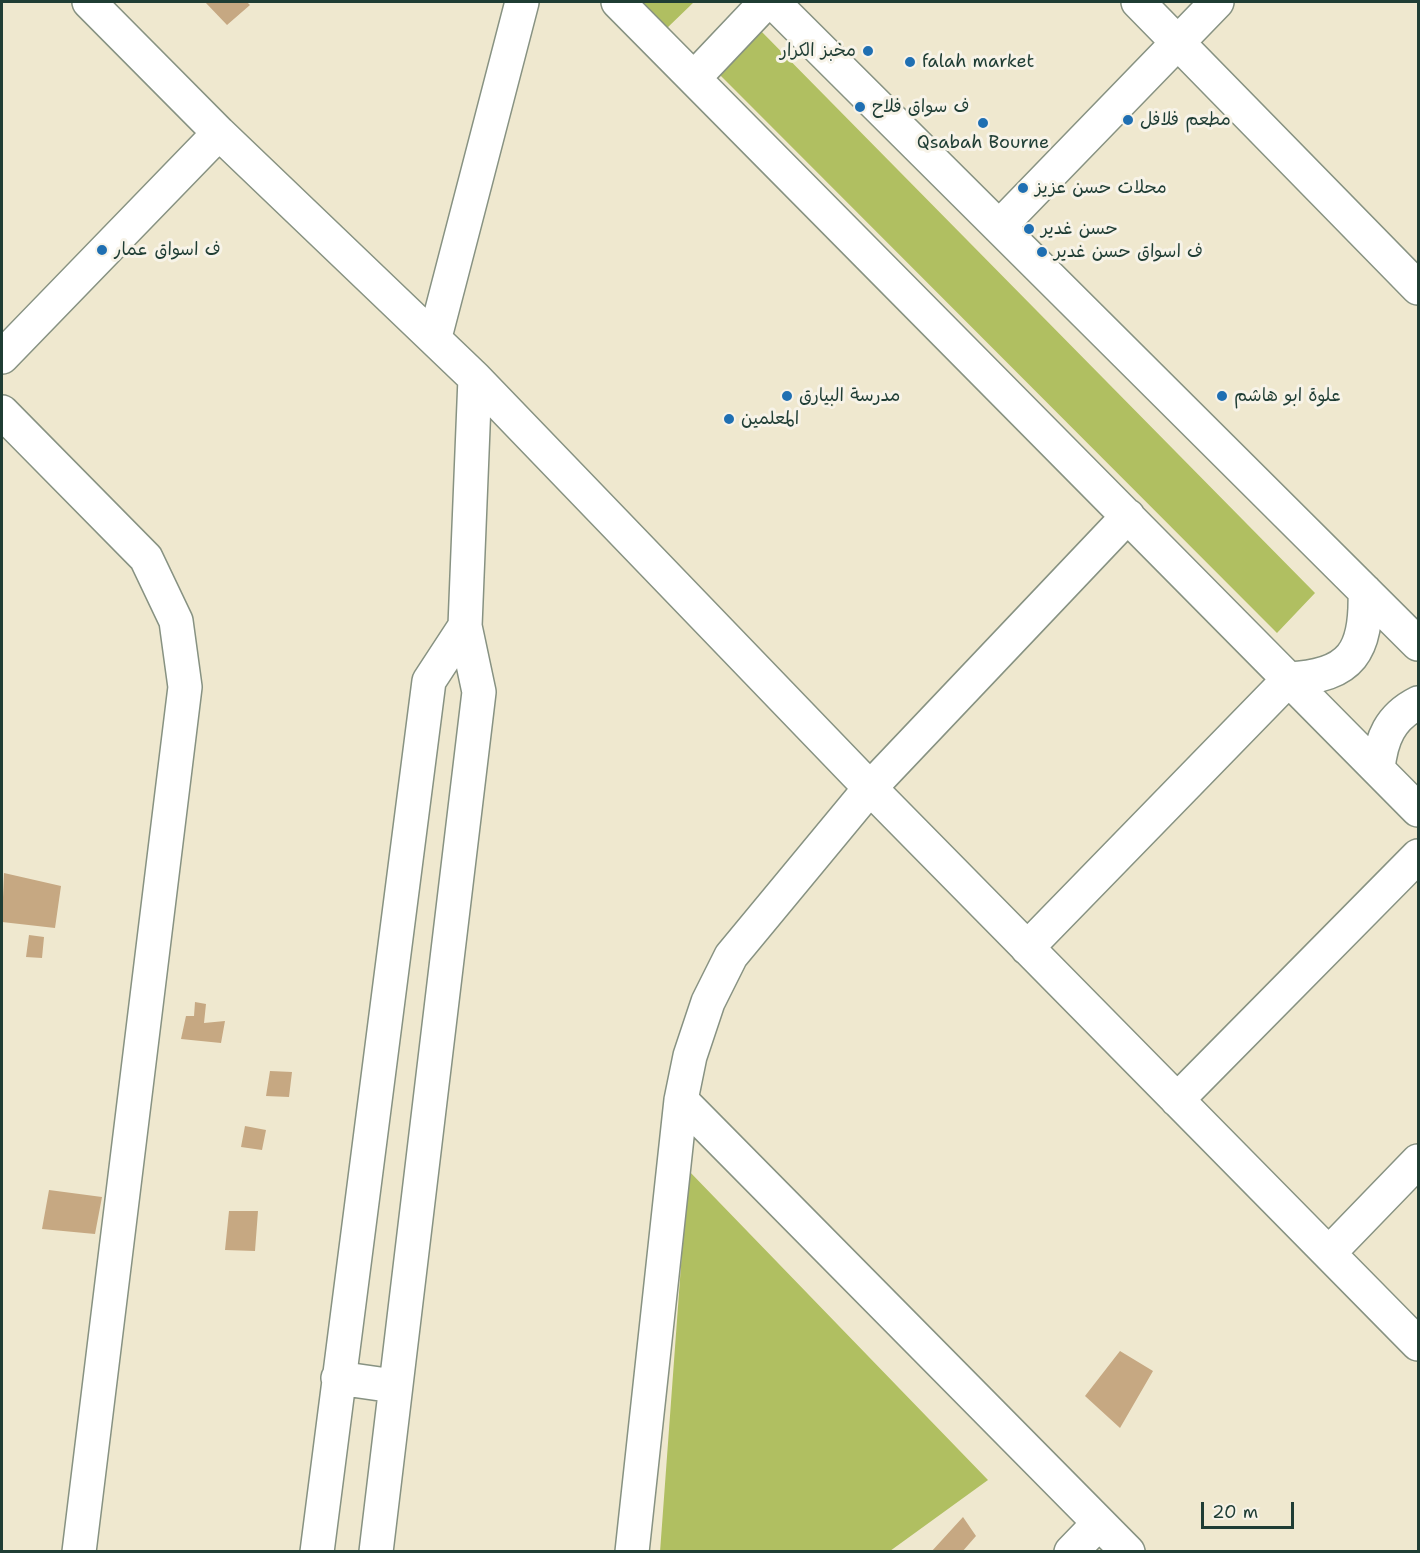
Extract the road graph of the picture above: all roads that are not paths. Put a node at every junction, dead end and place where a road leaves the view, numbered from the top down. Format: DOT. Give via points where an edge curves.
graph roads {
  1 [pos="89,2"];
  2 [pos="522,2"];
  3 [pos="618,2"];
  4 [pos="766,2"];
  5 [pos="773,2"];
  6 [pos="1138,2"];
  7 [pos="1217,2"];
  8 [pos="1178,42"];
  9 [pos="694,78"];
  10 [pos="219,132"];
  11 [pos="999,226"];
  12 [pos="1419,288"];
  13 [pos="435,338"];
  14 [pos="2,357"];
  15 [pos="475,378"];
  16 [pos="2,412"];
  17 [pos="1128,516"];
  18 [pos="1365,591"];
  19 [pos="465,626"];
  20 [pos="1414,630"];
  21 [pos="1289,679"];
  22 [pos="1419,703"];
  23 [pos="1378,769"];
  24 [pos="870,788"];
  25 [pos="1419,810"];
  26 [pos="1419,856"];
  27 [pos="1027,948"];
  28 [pos="681,1100"];
  29 [pos="1177,1100"];
  30 [pos="1419,1161"];
  31 [pos="1329,1253"];
  32 [pos="1419,1344"];
  33 [pos="338,1378"];
  34 [pos="394,1386"];
  35 [pos="1099,1523"];
  36 [pos="79,1551"];
  37 [pos="318,1551"];
  38 [pos="376,1551"];
  39 [pos="632,1551"];
  40 [pos="1071,1551"];
  41 [pos="1128,1551"];
  1 -- 10 [label="street"];
  2 -- 13 [label="street"];
  3 -- 9 [label="street"];
  4 -- 9 [label="street"];
  5 -- 11 [label="street"];
  6 -- 8 [label="street"];
  7 -- 8 [label="street"];
  8 -- 11 [label="street"];
  8 -- 12 [label="street"];
  9 -- 17 [label="street"];
  10 -- 13 [label="street"];
  10 -- 14 [label="street"];
  11 -- 18 [label="street"];
  13 -- 15 [label="street"];
  15 -- 19 [label="street"];
  15 -- 24 [label="street"];
  16 -- 36 [label="street" via="146,558 177,621 185,687"];
  17 -- 21 [label="street"];
  17 -- 24 [label="street"];
  18 -- 20 [label="street"];
  18 -- 21 [label="street" via="1362,638 1351,657 1334,671 1314,678"];
  19 -- 33 [label="street" via="429,681"];
  19 -- 34 [label="street" via="479,692"];
  21 -- 23 [label="street"];
  21 -- 27 [label="street"];
  22 -- 23 [label="street" via="1389,726 1380,747"];
  23 -- 25 [label="street"];
  24 -- 27 [label="street"];
  24 -- 28 [label="street" via="731,956 708,1002 690,1056"];
  26 -- 29 [label="street"];
  27 -- 29 [label="street"];
  28 -- 35 [label="street"];
  28 -- 39 [label="street"];
  29 -- 31 [label="street"];
  30 -- 31 [label="street"];
  31 -- 32 [label="street"];
  33 -- 34 [label="street"];
  33 -- 37 [label="street"];
  34 -- 38 [label="street"];
  35 -- 40 [label="street"];
  35 -- 41 [label="street"];
}
